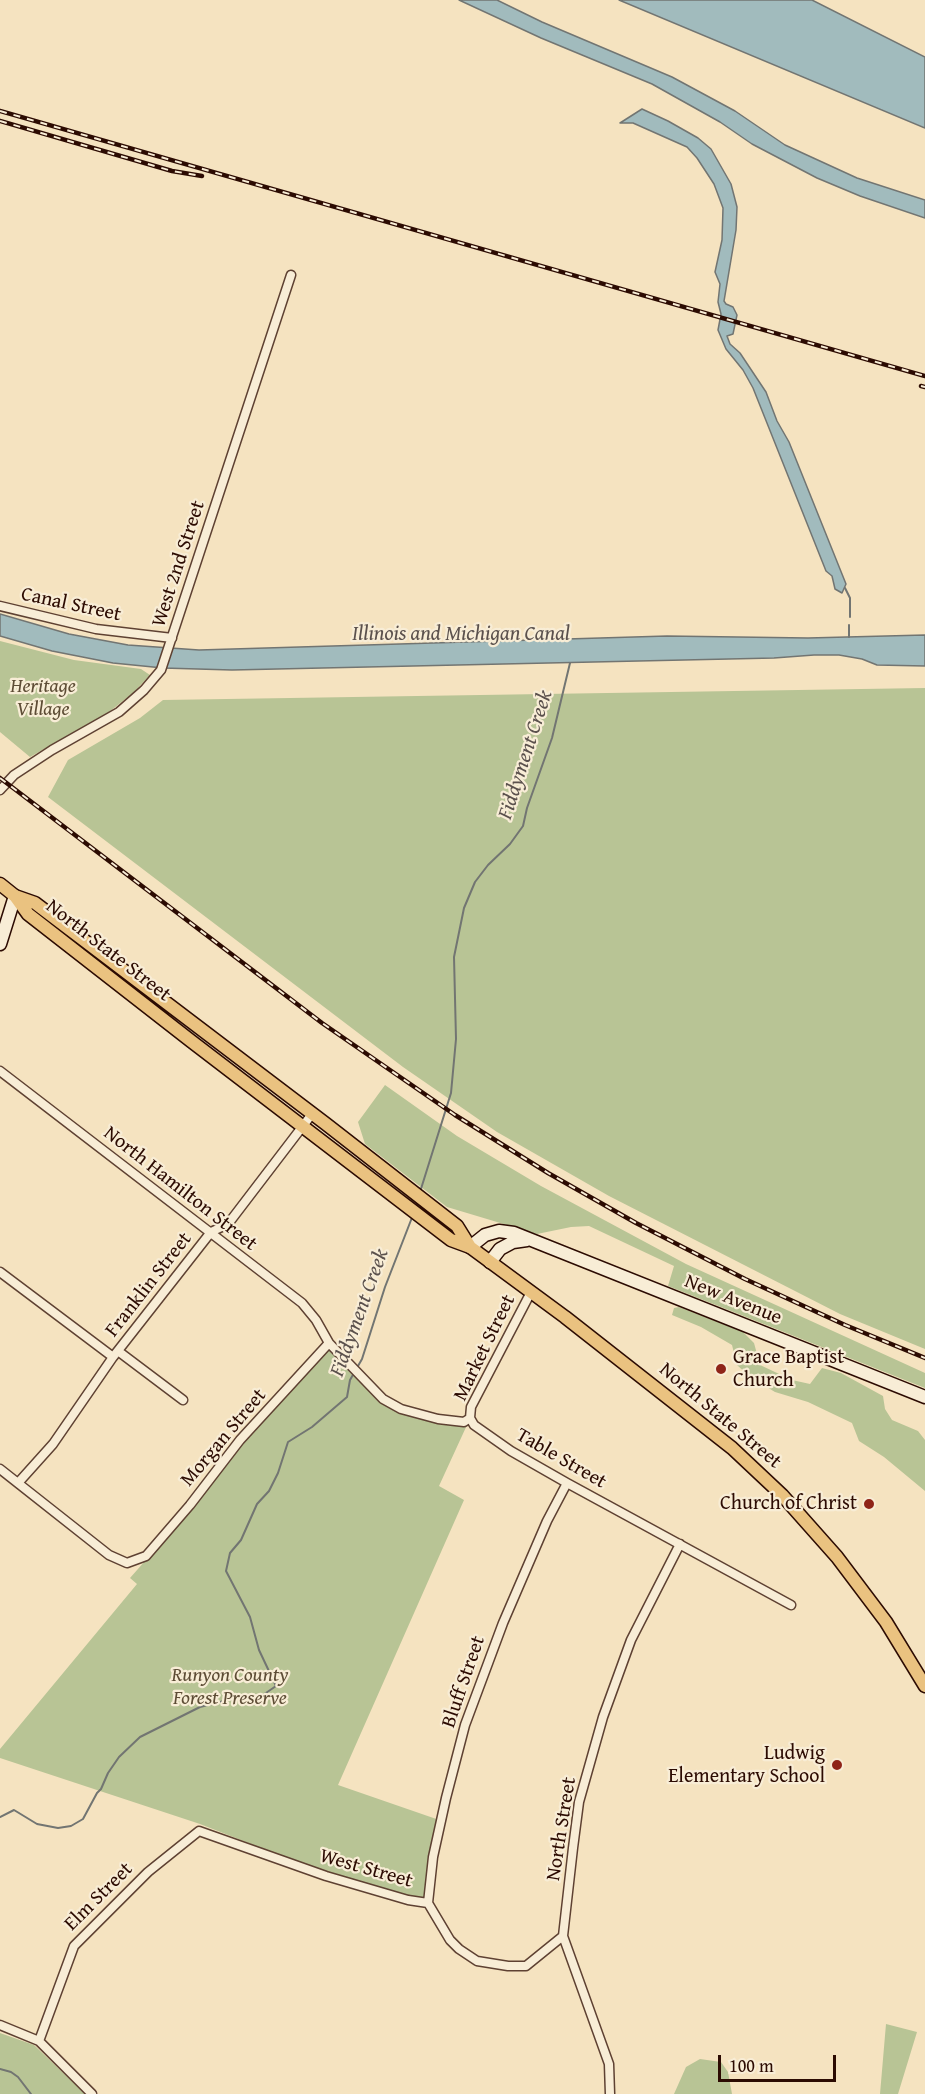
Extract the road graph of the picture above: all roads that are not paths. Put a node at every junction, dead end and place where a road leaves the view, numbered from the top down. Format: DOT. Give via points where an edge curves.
graph roads {
  1 [pos="291,275"];
  2 [pos="0,606"];
  3 [pos="172,638"];
  4 [pos="0,790"];
  5 [pos="0,884"];
  6 [pos="15,896"];
  7 [pos="0,945"];
  8 [pos="0,1071"];
  9 [pos="312,1114"];
  10 [pos="303,1127"];
  11 [pos="211,1232"];
  12 [pos="527,1239"];
  13 [pos="470,1247"];
  14 [pos="490,1262"];
  15 [pos="0,1272"];
  16 [pos="531,1292"];
  17 [pos="329,1343"];
  18 [pos="116,1354"];
  19 [pos="925,1397"];
  20 [pos="183,1400"];
  21 [pos="470,1418"];
  22 [pos="0,1470"];
  23 [pos="18,1483"];
  24 [pos="567,1483"];
  25 [pos="680,1544"];
  26 [pos="791,1605"];
  27 [pos="925,1686"];
  28 [pos="199,1831"];
  29 [pos="428,1903"];
  30 [pos="563,1936"];
  31 [pos="0,2025"];
  32 [pos="39,2041"];
  33 [pos="92,2094"];
  34 [pos="610,2094"];
  1 -- 3 [label="street, West 2nd Street"];
  2 -- 3 [label="street, Canal Street" via="96,629"];
  3 -- 4 [label="street, West 2nd Street" via="161,670 144,690 118,712 24,769"];
  5 -- 6 [label="main road"];
  6 -- 7 [label="main road"];
  6 -- 9 [label="main road, North State Street" via="35,903"];
  6 -- 10 [label="main road, North State Street" via="28,914"];
  8 -- 11 [label="street, North Hamilton Street"];
  9 -- 10 [label="street, Franklin Street"];
  9 -- 13 [label="main road, North State Street" via="457,1226"];
  10 -- 11 [label="street, Franklin Street" via="228,1224"];
  10 -- 13 [label="main road, North State Street" via="437,1230"];
  11 -- 17 [label="street, North Hamilton Street" via="302,1304"];
  11 -- 18 [label="street, Franklin Street"];
  12 -- 13 [label="main road, New Avenue" via="499,1231 485,1235"];
  12 -- 14 [label="main road" via="500,1249"];
  12 -- 19 [label="main road, New Avenue"];
  13 -- 14 [label="main road, North State Street"];
  14 -- 16 [label="main road, North State Street"];
  15 -- 18 [label="street"];
  16 -- 21 [label="street, Market Street" via="471,1407"];
  16 -- 27 [label="main road, North State Street" via="721,1439 772,1485 862,1588"];
  17 -- 21 [label="street" via="382,1399 402,1409 454,1421"];
  17 -- 23 [label="street, Morgan Street" via="240,1440 146,1557 127,1563 109,1555"];
  18 -- 20 [label="street"];
  18 -- 23 [label="street, Franklin Street" via="53,1444"];
  21 -- 24 [label="street, Table Street" via="474,1425 511,1450"];
  22 -- 23 [label="street"];
  24 -- 25 [label="street, Table Street"];
  24 -- 29 [label="street, Bluff Street" via="503,1623 465,1725 433,1857"];
  25 -- 26 [label="street, Table Street"];
  25 -- 30 [label="street, North Street" via="631,1640 603,1717 579,1802"];
  28 -- 29 [label="street, West Street" via="326,1876"];
  28 -- 32 [label="street, Elm Street" via="148,1872 74,1946"];
  29 -- 30 [label="street, West Street" via="450,1940 477,1961 526,1966"];
  30 -- 34 [label="street, North Street" via="609,2064"];
  31 -- 32 [label="street"];
  32 -- 33 [label="street"];
}
